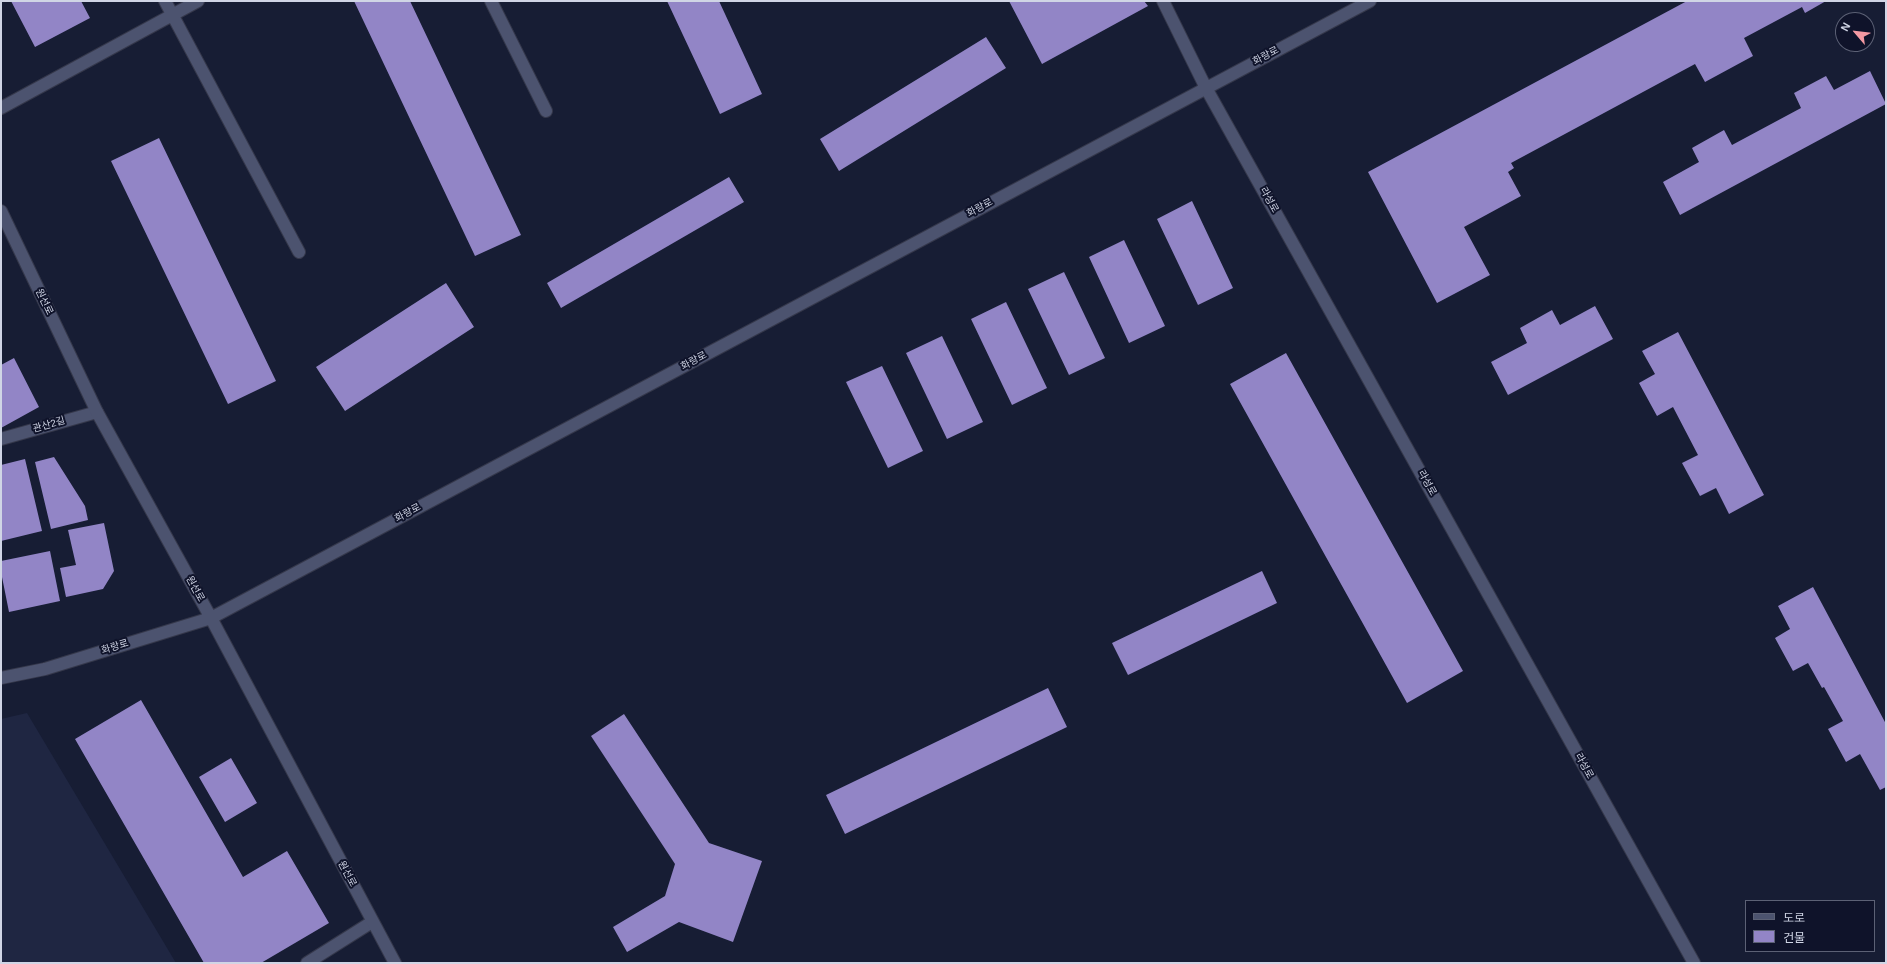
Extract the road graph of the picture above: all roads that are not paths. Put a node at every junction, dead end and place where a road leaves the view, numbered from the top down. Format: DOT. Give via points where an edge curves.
graph roads {
  1 [pos="165,1"];
  2 [pos="198,1"];
  3 [pos="490,1"];
  4 [pos="1163,1"];
  5 [pos="1370,1"];
  6 [pos="172,15"];
  7 [pos="1206,88"];
  8 [pos="1,108"];
  9 [pos="546,111"];
  10 [pos="1,211"];
  11 [pos="299,252"];
  12 [pos="97,412"];
  13 [pos="1,439"];
  14 [pos="211,618"];
  15 [pos="1,678"];
  16 [pos="372,922"];
  17 [pos="307,963"];
  18 [pos="395,963"];
  19 [pos="1694,963"];
  1 -- 6 [label="street"];
  2 -- 6 [label="street"];
  3 -- 9 [label="street"];
  4 -- 7 [label="street, 라성로"];
  5 -- 7 [label="street, 화랑로"];
  6 -- 8 [label="street"];
  6 -- 11 [label="street"];
  7 -- 14 [label="street, 화랑로"];
  7 -- 19 [label="street, 라성로"];
  10 -- 12 [label="street, 원선로"];
  12 -- 13 [label="street, 관산2길"];
  12 -- 14 [label="street, 원선로"];
  14 -- 15 [label="street, 화랑로" via="45,669"];
  14 -- 16 [label="street, 원선로"];
  16 -- 17 [label="street"];
  16 -- 18 [label="street, 원선로"];
}
